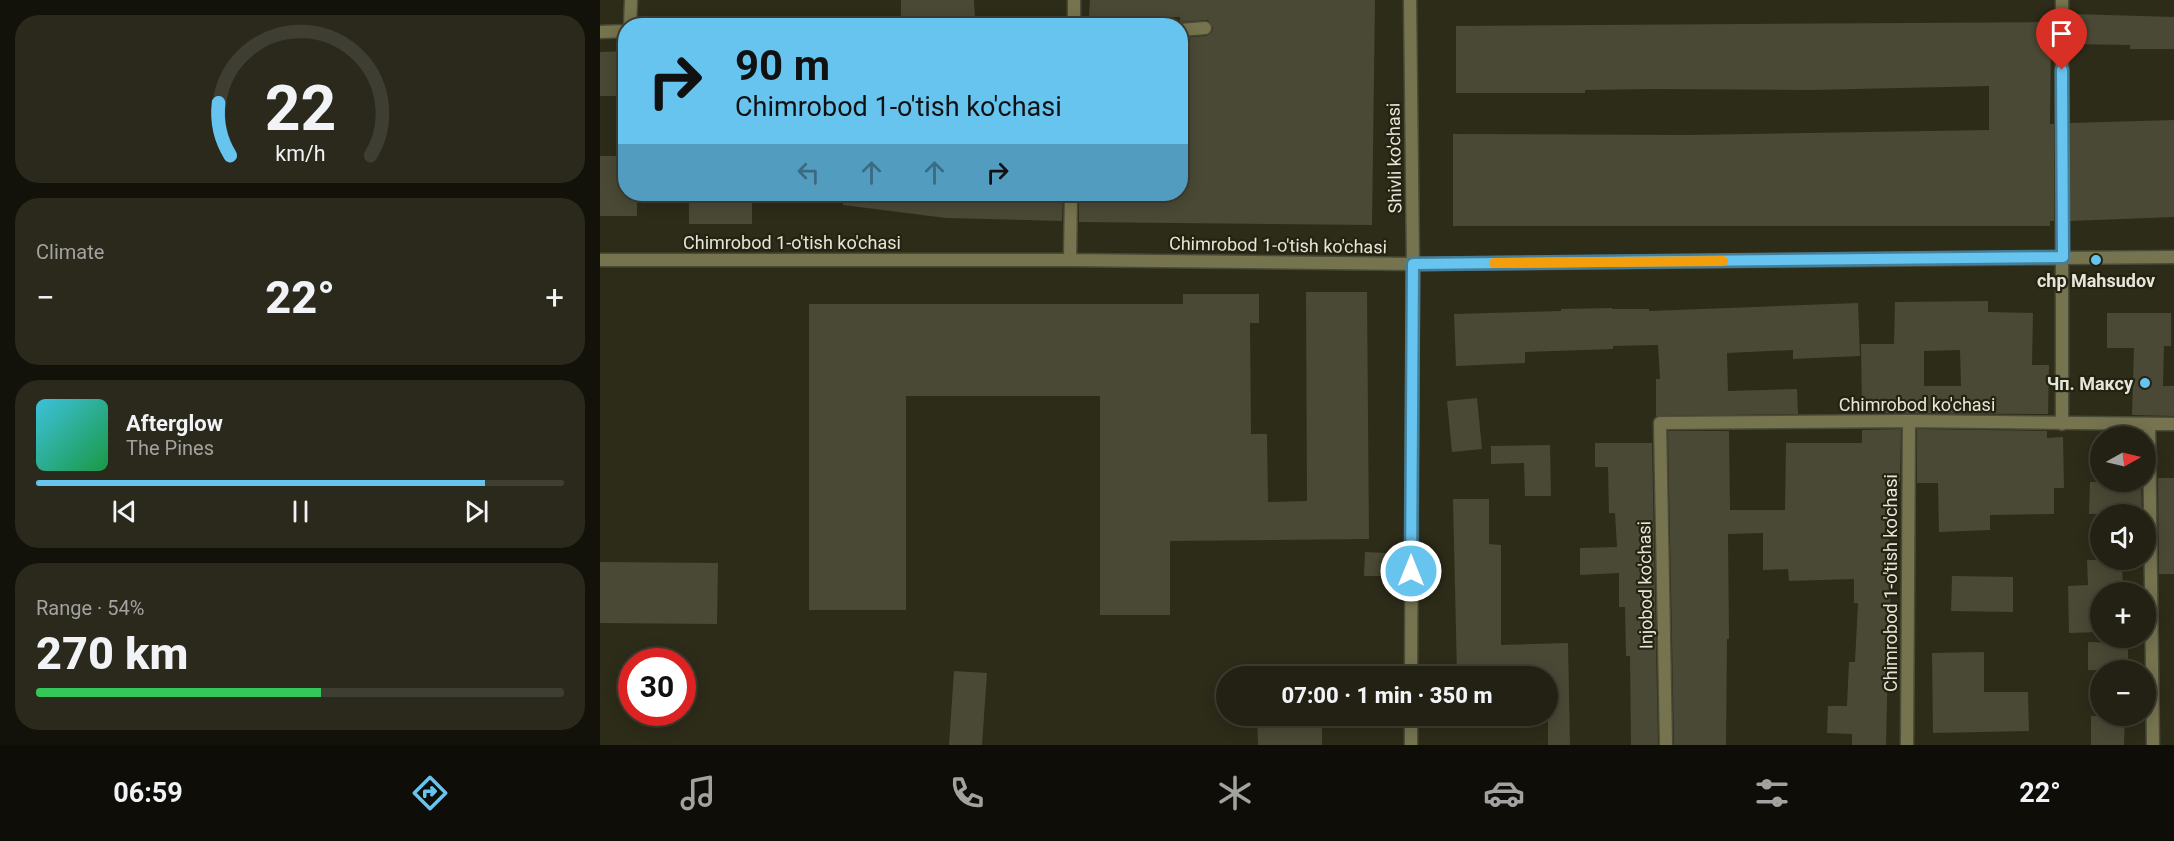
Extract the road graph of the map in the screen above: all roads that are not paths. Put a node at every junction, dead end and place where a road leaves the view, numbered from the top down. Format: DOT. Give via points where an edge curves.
graph roads {
  1 [pos="630,0"];
  2 [pos="1074,0"];
  3 [pos="1410,0"];
  4 [pos="2062,0"];
  5 [pos="630,18"];
  6 [pos="1074,18"];
  7 [pos="1205,28"];
  8 [pos="1188,29"];
  9 [pos="618,31"];
  10 [pos="600,32"];
  11 [pos="1071,201"];
  12 [pos="2063,257"];
  13 [pos="2174,257"];
  14 [pos="600,260"];
  15 [pos="1070,260"];
  16 [pos="1413,264"];
  17 [pos="1909,421"];
  18 [pos="1659,424"];
  19 [pos="2062,424"];
  20 [pos="2149,424"];
  21 [pos="2174,424"];
  22 [pos="1411,666"];
  23 [pos="1411,726"];
  24 [pos="1411,745"];
  25 [pos="1666,745"];
  26 [pos="1907,745"];
  27 [pos="2153,745"];
  1 -- 5 [label="street"];
  2 -- 6 [label="street"];
  3 -- 16 [label="street, Shivli ko'chasi"];
  4 -- 12 [label="street"];
  7 -- 8 [label="street"];
  9 -- 10 [label="street"];
  11 -- 15 [label="street"];
  12 -- 13 [label="street, Chimrobod 1-o'tish ko'chasi"];
  12 -- 16 [label="street, Chimrobod 1-o'tish ko'chasi"];
  12 -- 19 [label="street"];
  14 -- 15 [label="street, Chimrobod 1-o'tish ko'chasi"];
  15 -- 16 [label="street, Chimrobod 1-o'tish ko'chasi"];
  16 -- 22 [label="street, Shivli ko'chasi"];
  17 -- 18 [label="street, Chimrobod ko'chasi"];
  17 -- 19 [label="street, Chimrobod ko'chasi"];
  17 -- 26 [label="street, Chimrobod 1-o'tish ko'chasi"];
  18 -- 25 [label="street, Injobod ko'chasi"];
  19 -- 20 [label="street, Chimrobod ko'chasi"];
  20 -- 21 [label="street, Chimrobod ko'chasi"];
  20 -- 27 [label="street"];
  23 -- 24 [label="street"];
}
